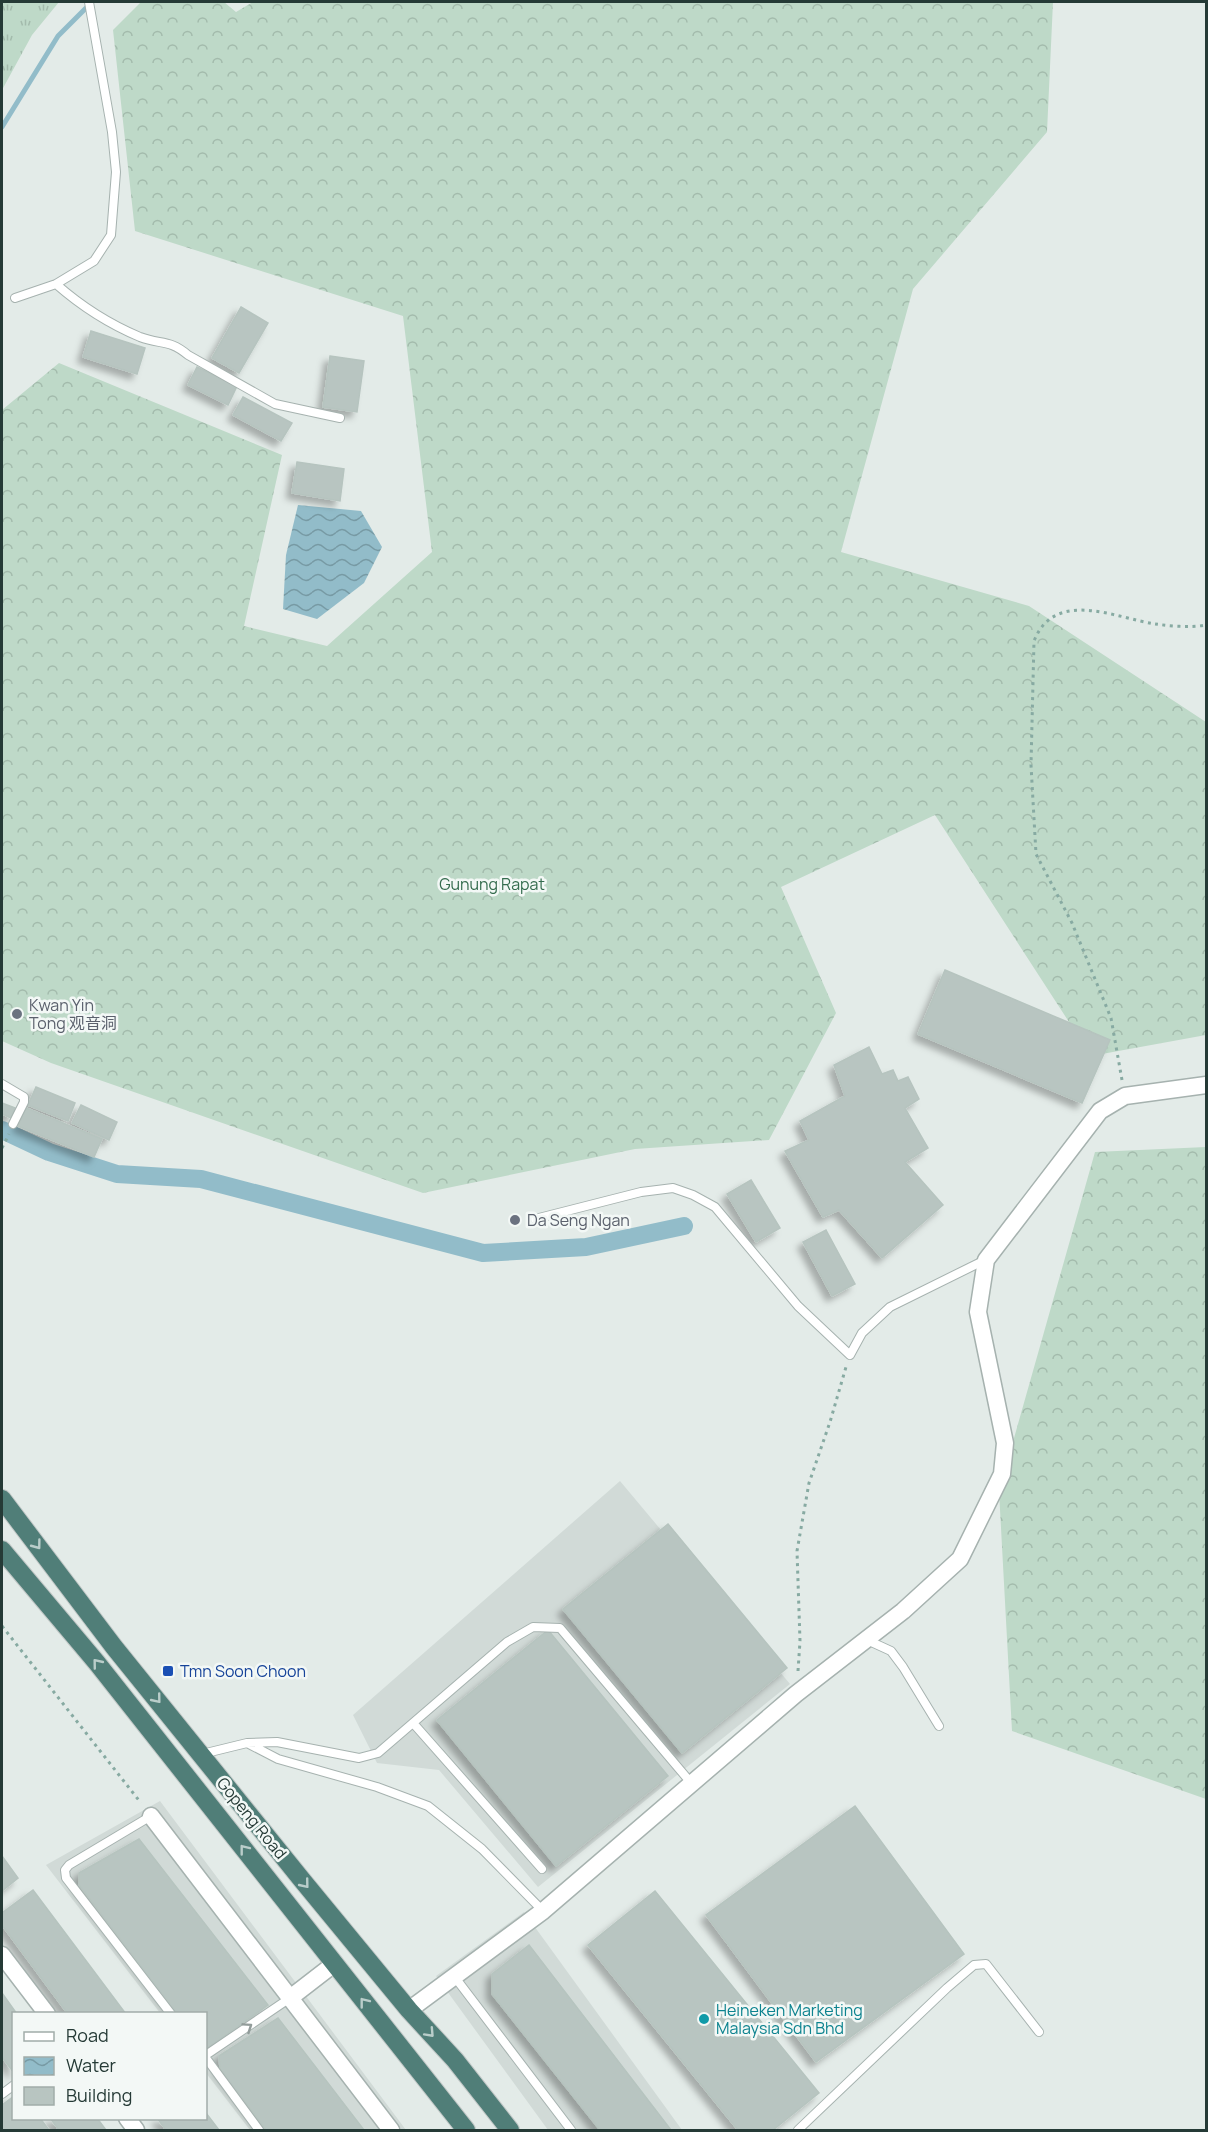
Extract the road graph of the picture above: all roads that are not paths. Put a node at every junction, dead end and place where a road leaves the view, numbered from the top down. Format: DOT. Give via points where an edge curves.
graph roads {
  1 [pos="89,2"];
  2 [pos="56,284"];
  3 [pos="15,298"];
  4 [pos="340,418"];
  5 [pos="2,1083"];
  6 [pos="1206,1084"];
  7 [pos="13,1124"];
  8 [pos="535,1219"];
  9 [pos="986,1260"];
  10 [pos="2,1498"];
  11 [pos="2,1550"];
  12 [pos="866,1640"];
  13 [pos="413,1723"];
  14 [pos="939,1726"];
  15 [pos="247,1743"];
  16 [pos="201,1754"];
  17 [pos="692,1784"];
  18 [pos="151,1816"];
  19 [pos="542,1869"];
  20 [pos="543,1911"];
  21 [pos="2,1955"];
  22 [pos="334,1964"];
  23 [pos="454,1976"];
  24 [pos="290,1998"];
  25 [pos="409,2010"];
  26 [pos="46,2012"];
  27 [pos="170,2012"];
  28 [pos="1038,2032"];
  29 [pos="207,2056"];
  30 [pos="207,2058"];
  31 [pos="259,2130"];
  32 [pos="391,2130"];
  33 [pos="466,2130"];
  34 [pos="510,2130"];
  35 [pos="571,2130"];
  36 [pos="798,2130"];
  1 -- 2 [label="lane" via="116,172 111,235 94,261"];
  2 -- 3 [label="lane"];
  2 -- 4 [label="lane" via="80,305 142,337 176,345 275,404"];
  5 -- 7 [label="lane" via="24,1097"];
  6 -- 9 [label="street" via="1125,1096 1100,1111"];
  8 -- 9 [label="lane" via="641,1192 673,1188 693,1195 716,1207 798,1306 850,1355 862,1333 890,1307"];
  9 -- 12 [label="street" via="978,1312 1005,1443 1002,1474 960,1559"];
  10 -- 16 [label="highway, Gopeng Road, one-way" via="114,1647"];
  22 -- 11 [label="highway, Gopeng Road, one-way" via="97,1663"];
  12 -- 14 [label="lane" via="891,1651"];
  12 -- 17 [label="street" via="796,1694"];
  13 -- 15 [label="lane" via="378,1753 359,1758 277,1742"];
  13 -- 17 [label="lane" via="507,1642 533,1627 560,1628"];
  13 -- 19 [label="lane"];
  15 -- 16 [label="lane"];
  15 -- 20 [label="lane" via="278,1759 428,1806 482,1849"];
  16 -- 25 [label="highway, Gopeng Road, one-way"];
  17 -- 20 [label="street"];
  18 -- 24 [label="street"];
  18 -- 27 [label="lane" via="65,1870 66,1878"];
  20 -- 23 [label="street"];
  21 -- 26 [label="street"];
  22 -- 24 [label="street"];
  33 -- 22 [label="highway, Gopeng Road, one-way"];
  23 -- 25 [label="street"];
  23 -- 35 [label="lane"];
  29 -- 24 [label="lane, one-way"];
  24 -- 32 [label="street"];
  25 -- 34 [label="highway, Gopeng Road, one-way"];
  28 -- 36 [label="lane" via="986,1964 974,1965"];
  30 -- 31 [label="lane"];
}
